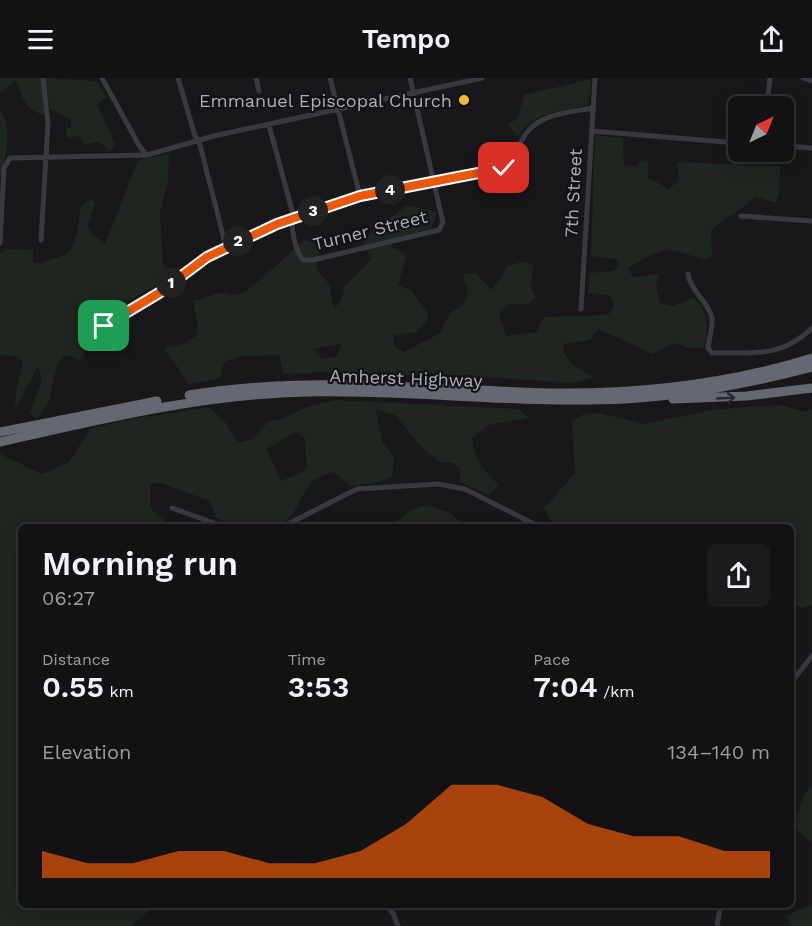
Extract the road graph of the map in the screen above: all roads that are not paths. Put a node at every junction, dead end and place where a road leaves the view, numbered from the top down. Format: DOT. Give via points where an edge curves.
graph roads {
  1 [pos="43,78"];
  2 [pos="102,78"];
  3 [pos="178,78"];
  4 [pos="256,78"];
  5 [pos="330,78"];
  6 [pos="410,78"];
  7 [pos="482,78"];
  8 [pos="594,78"];
  9 [pos="770,78"];
  10 [pos="803,78"];
  11 [pos="812,81"];
  12 [pos="259,91"];
  13 [pos="413,93"];
  14 [pos="768,96"];
  15 [pos="593,108"];
  16 [pos="338,109"];
  17 [pos="269,125"];
  18 [pos="592,131"];
  19 [pos="198,140"];
  20 [pos="728,142"];
  21 [pos="794,147"];
  22 [pos="812,148"];
  23 [pos="147,155"];
  24 [pos="46,158"];
  25 [pos="434,182"];
  26 [pos="360,196"];
  27 [pos="741,216"];
  28 [pos="292,219"];
  29 [pos="812,221"];
  30 [pos="41,240"];
  31 [pos="0,243"];
  32 [pos="226,247"];
  33 [pos="688,274"];
  34 [pos="581,309"];
  35 [pos="104,326"];
  36 [pos="812,328"];
  37 [pos="812,352"];
  38 [pos="812,358"];
  39 [pos="812,367"];
  40 [pos="705,382"];
  41 [pos="812,388"];
  42 [pos="626,399"];
  43 [pos="0,432"];
  44 [pos="0,442"];
  45 [pos="172,508"];
  46 [pos="216,524"];
  47 [pos="288,524"];
  48 [pos="534,524"];
  49 [pos="812,656"];
  50 [pos="794,679"];
  51 [pos="388,908"];
  52 [pos="720,908"];
  53 [pos="398,926"];
  54 [pos="717,926"];
  1 -- 24 [label="street" via="48,106"];
  2 -- 23 [label="street"];
  3 -- 19 [label="street"];
  4 -- 12 [label="street"];
  5 -- 16 [label="street"];
  6 -- 13 [label="street"];
  7 -- 13 [label="street"];
  8 -- 15 [label="street, 7th Street"];
  9 -- 14 [label="street"];
  10 -- 11 [label="street"];
  13 -- 16 [label="street"];
  13 -- 25 [label="street"];
  15 -- 18 [label="street, 7th Street"];
  15 -- 25 [label="street" via="538,120 504,168"];
  16 -- 17 [label="street"];
  16 -- 26 [label="street"];
  17 -- 19 [label="street"];
  17 -- 28 [label="street"];
  18 -- 20 [label="street"];
  18 -- 34 [label="street, 7th Street"];
  19 -- 23 [label="street"];
  19 -- 32 [label="street"];
  21 -- 22 [label="street"];
  23 -- 24 [label="street"];
  24 -- 30 [label="street"];
  24 -- 31 [label="street" via="7,160"];
  25 -- 26 [label="street"];
  25 -- 28 [label="street, Turner Street" via="441,228 401,240 306,261 300,258"];
  26 -- 28 [label="street"];
  27 -- 29 [label="street"];
  28 -- 32 [label="street"];
  32 -- 35 [label="street"];
  33 -- 36 [label="street" via="692,288 711,314 708,350 712,352 773,352"];
  37 -- 40 [label="highway"];
  38 -- 40 [label="highway, Amherst Highway"];
  39 -- 42 [label="highway, Amherst Highway" via="727,386"];
  40 -- 43 [label="highway, Amherst Highway" via="565,393 348,383 283,385 179,397"];
  42 -- 41 [label="highway, one-way" via="718,398"];
  42 -- 44 [label="highway, Amherst Highway" via="370,392 246,395 166,405"];
  45 -- 46 [label="street"];
  47 -- 48 [label="street" via="357,489 438,484 465,489"];
  49 -- 50 [label="street"];
  51 -- 53 [label="street"];
  52 -- 54 [label="street"];
}
